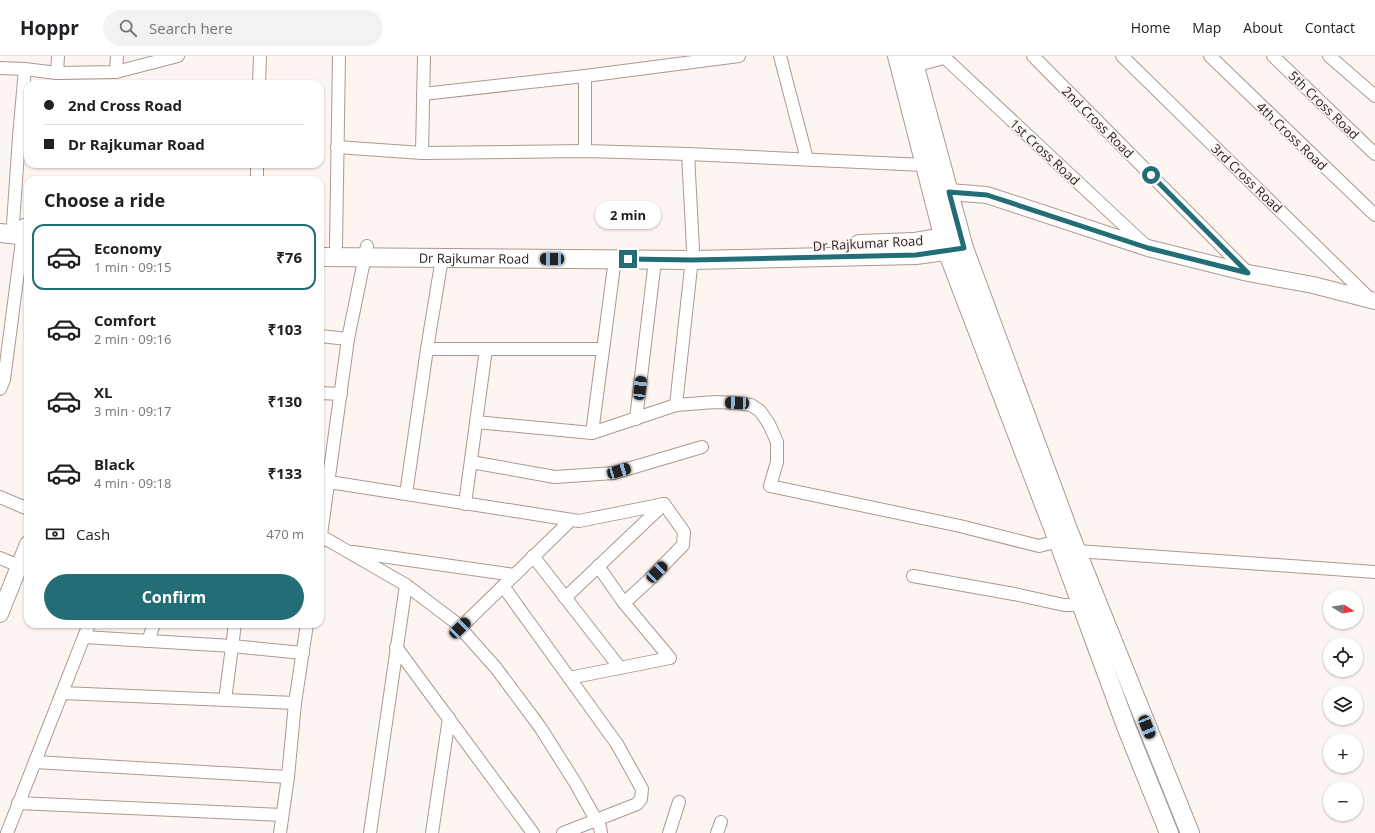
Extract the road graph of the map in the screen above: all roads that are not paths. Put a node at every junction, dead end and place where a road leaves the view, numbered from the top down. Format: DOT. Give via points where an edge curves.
graph roads {
  1 [pos="58,56"];
  2 [pos="118,56"];
  3 [pos="178,56"];
  4 [pos="260,56"];
  5 [pos="339,56"];
  6 [pos="424,56"];
  7 [pos="739,56"];
  8 [pos="780,56"];
  9 [pos="943,56"];
  10 [pos="1033,56"];
  11 [pos="1122,56"];
  12 [pos="1210,56"];
  13 [pos="1273,56"];
  14 [pos="1329,56"];
  15 [pos="906,61"];
  16 [pos="0,68"];
  17 [pos="26,69"];
  18 [pos="116,72"];
  19 [pos="57,73"];
  20 [pos="585,76"];
  21 [pos="26,80"];
  22 [pos="259,80"];
  23 [pos="423,94"];
  24 [pos="1375,96"];
  25 [pos="24,115"];
  26 [pos="23,138"];
  27 [pos="337,148"];
  28 [pos="585,151"];
  29 [pos="422,153"];
  30 [pos="688,154"];
  31 [pos="1375,154"];
  32 [pos="807,159"];
  33 [pos="924,166"];
  34 [pos="949,192"];
  35 [pos="1375,215"];
  36 [pos="17,229"];
  37 [pos="953,243"];
  38 [pos="328,246"];
  39 [pos="1148,248"];
  40 [pos="366,252"];
  41 [pos="693,254"];
  42 [pos="324,257"];
  43 [pos="442,258"];
  44 [pos="615,259"];
  45 [pos="655,260"];
  46 [pos="1248,273"];
  47 [pos="1374,300"];
  48 [pos="6,319"];
  49 [pos="324,336"];
  50 [pos="348,339"];
  51 [pos="427,349"];
  52 [pos="486,349"];
  53 [pos="602,349"];
  54 [pos="1,383"];
  55 [pos="324,393"];
  56 [pos="341,394"];
  57 [pos="676,405"];
  58 [pos="636,419"];
  59 [pos="476,422"];
  60 [pos="592,433"];
  61 [pos="702,447"];
  62 [pos="471,462"];
  63 [pos="329,482"];
  64 [pos="406,494"];
  65 [pos="0,497"];
  66 [pos="465,504"];
  67 [pos="664,504"];
  68 [pos="24,507"];
  69 [pos="324,514"];
  70 [pos="571,520"];
  71 [pos="324,541"];
  72 [pos="1058,541"];
  73 [pos="347,550"];
  74 [pos="1077,551"];
  75 [pos="24,554"];
  76 [pos="534,556"];
  77 [pos="0,558"];
  78 [pos="19,566"];
  79 [pos="598,566"];
  80 [pos="1375,572"];
  81 [pos="514,575"];
  82 [pos="913,576"];
  83 [pos="406,585"];
  84 [pos="503,586"];
  85 [pos="565,598"];
  86 [pos="624,603"];
  87 [pos="1081,605"];
  88 [pos="1,608"];
  89 [pos="87,628"];
  90 [pos="153,628"];
  91 [pos="234,628"];
  92 [pos="306,628"];
  93 [pos="460,628"];
  94 [pos="84,637"];
  95 [pos="148,641"];
  96 [pos="232,646"];
  97 [pos="396,647"];
  98 [pos="303,653"];
  99 [pos="620,668"];
  100 [pos="569,678"];
  101 [pos="62,693"];
  102 [pos="225,700"];
  103 [pos="295,703"];
  104 [pos="449,718"];
  105 [pos="35,762"];
  106 [pos="288,777"];
  107 [pos="679,802"];
  108 [pos="18,803"];
  109 [pos="282,815"];
  110 [pos="596,821"];
  111 [pos="7,833"];
  112 [pos="280,833"];
  113 [pos="370,833"];
  114 [pos="432,833"];
  115 [pos="533,833"];
  116 [pos="563,833"];
  117 [pos="601,833"];
  118 [pos="669,833"];
  119 [pos="1169,833"];
  120 [pos="1190,833"];
  1 -- 19 [label="street"];
  2 -- 18 [label="street"];
  3 -- 18 [label="street"];
  4 -- 22 [label="street"];
  5 -- 27 [label="street"];
  6 -- 23 [label="street"];
  7 -- 20 [label="street"];
  8 -- 32 [label="street"];
  9 -- 15 [label="street"];
  9 -- 39 [label="street, 1st Cross Road"];
  10 -- 46 [label="street, 2nd Cross Road"];
  11 -- 47 [label="street, 3rd Cross Road"];
  12 -- 35 [label="street, 4th Cross Road"];
  13 -- 31 [label="street, 5th Cross Road"];
  14 -- 24 [label="street"];
  15 -- 33 [label="main road"];
  15 -- 34 [label="main road"];
  16 -- 17 [label="street"];
  17 -- 19 [label="street"];
  17 -- 21 [label="street"];
  18 -- 19 [label="street"];
  20 -- 23 [label="street"];
  20 -- 28 [label="street"];
  23 -- 29 [label="street"];
  25 -- 26 [label="street"];
  26 -- 36 [label="street"];
  27 -- 29 [label="street"];
  27 -- 38 [label="street"];
  28 -- 29 [label="street"];
  28 -- 30 [label="street"];
  30 -- 32 [label="street"];
  30 -- 41 [label="street"];
  32 -- 33 [label="street"];
  33 -- 37 [label="main road"];
  34 -- 37 [label="main road"];
  34 -- 39 [label="street" via="987,195"];
  36 -- 48 [label="street"];
  37 -- 41 [label="main road, Dr Rajkumar Road" via="914,242"];
  37 -- 72 [label="main road"];
  37 -- 74 [label="main road"];
  38 -- 40 [label="main road, Dr Rajkumar Road"];
  39 -- 46 [label="street"];
  40 -- 41 [label="main road, Dr Rajkumar Road"];
  40 -- 42 [label="main road, Dr Rajkumar Road"];
  40 -- 43 [label="main road, Dr Rajkumar Road"];
  40 -- 50 [label="street"];
  41 -- 45 [label="main road, Dr Rajkumar Road"];
  41 -- 57 [label="street"];
  43 -- 44 [label="main road, Dr Rajkumar Road"];
  43 -- 51 [label="street"];
  44 -- 45 [label="main road, Dr Rajkumar Road"];
  44 -- 53 [label="street"];
  45 -- 58 [label="street"];
  46 -- 47 [label="street"];
  48 -- 54 [label="street"];
  49 -- 50 [label="street"];
  50 -- 56 [label="street"];
  51 -- 52 [label="street"];
  51 -- 64 [label="street"];
  52 -- 53 [label="street"];
  52 -- 59 [label="street"];
  53 -- 60 [label="street"];
  55 -- 56 [label="street"];
  56 -- 63 [label="street"];
  57 -- 58 [label="street"];
  57 -- 72 [label="street" via="737,403 751,405 760,411 777,442 777,462 770,486 960,526 1039,546"];
  58 -- 60 [label="street"];
  59 -- 60 [label="street"];
  59 -- 62 [label="street"];
  61 -- 62 [label="street" via="614,473 555,477"];
  62 -- 66 [label="street"];
  63 -- 64 [label="street"];
  63 -- 69 [label="street"];
  64 -- 66 [label="street"];
  65 -- 68 [label="street"];
  66 -- 70 [label="street"];
  67 -- 70 [label="street" via="579,521"];
  67 -- 79 [label="street"];
  67 -- 86 [label="street" via="684,532 683,545"];
  70 -- 76 [label="street"];
  71 -- 73 [label="street"];
  72 -- 87 [label="main road"];
  73 -- 81 [label="street"];
  73 -- 83 [label="street"];
  74 -- 80 [label="street"];
  74 -- 120 [label="main road"];
  75 -- 78 [label="street"];
  76 -- 81 [label="street"];
  76 -- 85 [label="street"];
  77 -- 78 [label="street"];
  78 -- 88 [label="street"];
  79 -- 85 [label="street"];
  79 -- 86 [label="street"];
  81 -- 84 [label="street"];
  82 -- 87 [label="street" via="1064,605"];
  83 -- 93 [label="street"];
  83 -- 97 [label="street"];
  84 -- 93 [label="street"];
  84 -- 100 [label="street"];
  85 -- 99 [label="street"];
  86 -- 99 [label="street" via="670,658"];
  87 -- 119 [label="main road" via="1126,730"];
  89 -- 94 [label="street"];
  90 -- 95 [label="street"];
  91 -- 96 [label="street"];
  92 -- 98 [label="street"];
  93 -- 110 [label="street" via="496,668 540,727"];
  94 -- 95 [label="street"];
  94 -- 101 [label="street"];
  95 -- 96 [label="street"];
  96 -- 98 [label="street"];
  96 -- 102 [label="street"];
  97 -- 104 [label="street"];
  97 -- 113 [label="street"];
  98 -- 103 [label="street"];
  99 -- 100 [label="street"];
  100 -- 110 [label="street" via="617,744 642,789 641,799 637,804"];
  101 -- 102 [label="street"];
  101 -- 105 [label="street"];
  102 -- 103 [label="street"];
  103 -- 106 [label="street"];
  104 -- 114 [label="street"];
  104 -- 115 [label="street"];
  105 -- 106 [label="street"];
  105 -- 108 [label="street"];
  106 -- 109 [label="street"];
  107 -- 118 [label="street"];
  108 -- 109 [label="street"];
  108 -- 111 [label="street"];
  109 -- 112 [label="street"];
  110 -- 116 [label="street"];
  110 -- 117 [label="street"];
}
